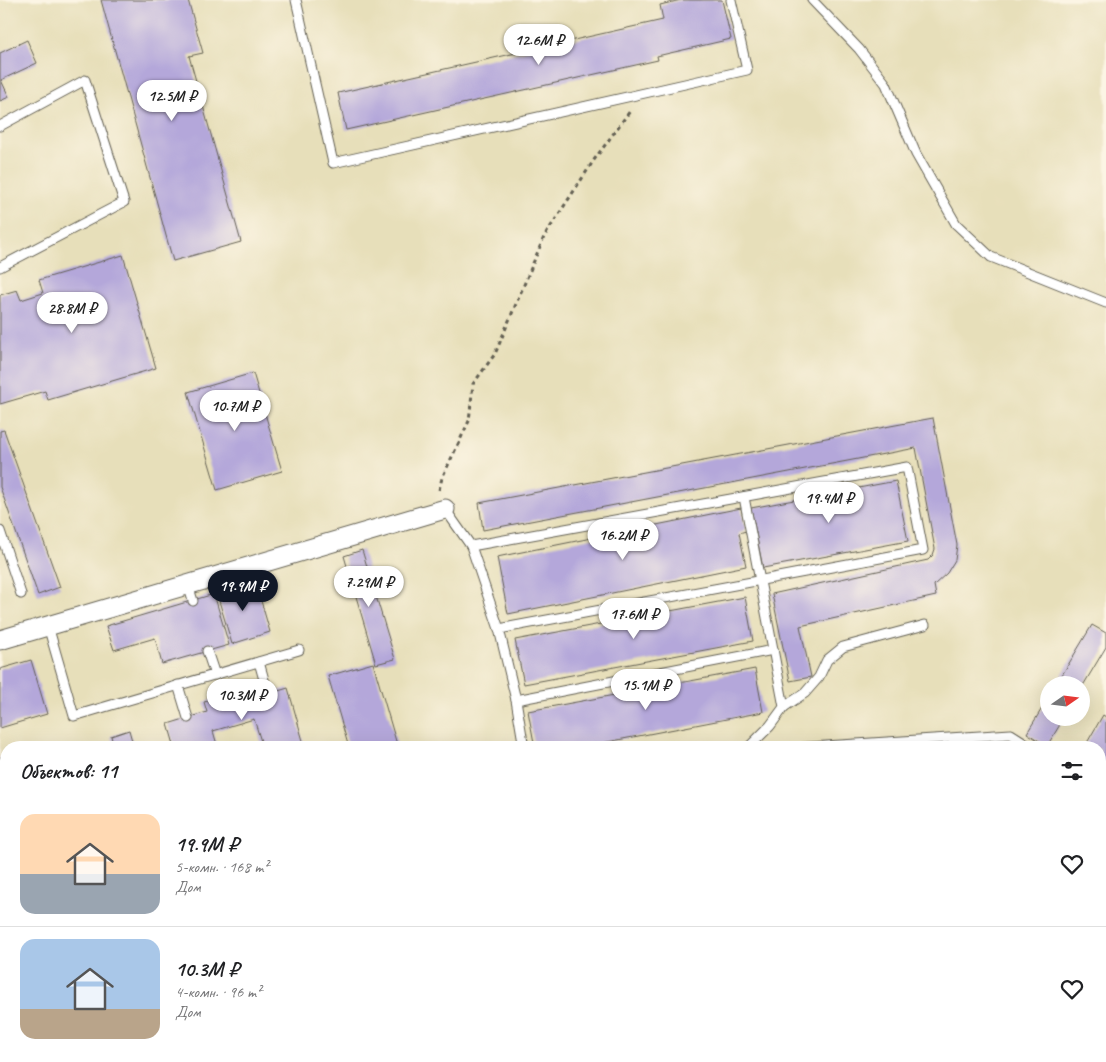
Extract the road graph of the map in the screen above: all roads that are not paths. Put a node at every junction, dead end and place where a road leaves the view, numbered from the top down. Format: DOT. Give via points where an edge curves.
graph roads {
  1 [pos="296,0"];
  2 [pos="731,0"];
  3 [pos="812,0"];
  4 [pos="0,126"];
  5 [pos="0,267"];
  6 [pos="1106,303"];
  7 [pos="744,497"];
  8 [pos="439,510"];
  9 [pos="0,531"];
  10 [pos="471,546"];
  11 [pos="760,581"];
  12 [pos="21,594"];
  13 [pos="925,625"];
  14 [pos="48,626"];
  15 [pos="499,629"];
  16 [pos="0,640"];
  17 [pos="299,650"];
  18 [pos="773,650"];
  19 [pos="208,651"];
  20 [pos="259,662"];
  21 [pos="214,675"];
  22 [pos="178,686"];
  23 [pos="268,694"];
  24 [pos="516,700"];
  25 [pos="784,707"];
  26 [pos="188,718"];
  27 [pos="523,741"];
  28 [pos="755,741"];
  29 [pos="902,741"];
  30 [pos="1022,741"];
  1 -- 2 [label="lane" via="333,163 747,70"];
  3 -- 6 [label="lane" via="860,49 886,84 916,154 956,224 991,257"];
  4 -- 5 [label="lane" via="85,80 124,202"];
  7 -- 10 [label="lane"];
  7 -- 11 [label="lane"];
  7 -- 11 [label="lane" via="907,467 923,550"];
  8 -- 10 [label="lane"];
  8 -- 14 [label="street" via="190,593"];
  9 -- 12 [label="lane"];
  10 -- 15 [label="lane"];
  11 -- 15 [label="lane"];
  11 -- 18 [label="lane"];
  13 -- 25 [label="lane" via="843,647 827,660 805,693"];
  14 -- 16 [label="street"];
  14 -- 22 [label="lane" via="74,716"];
  15 -- 24 [label="lane"];
  17 -- 20 [label="lane"];
  18 -- 24 [label="lane"];
  18 -- 25 [label="lane"];
  19 -- 21 [label="lane"];
  20 -- 21 [label="lane"];
  20 -- 23 [label="lane"];
  21 -- 22 [label="lane"];
  22 -- 26 [label="lane"];
  24 -- 27 [label="lane"];
  25 -- 28 [label="lane"];
  29 -- 30 [label="lane" via="1011,734"];
}
